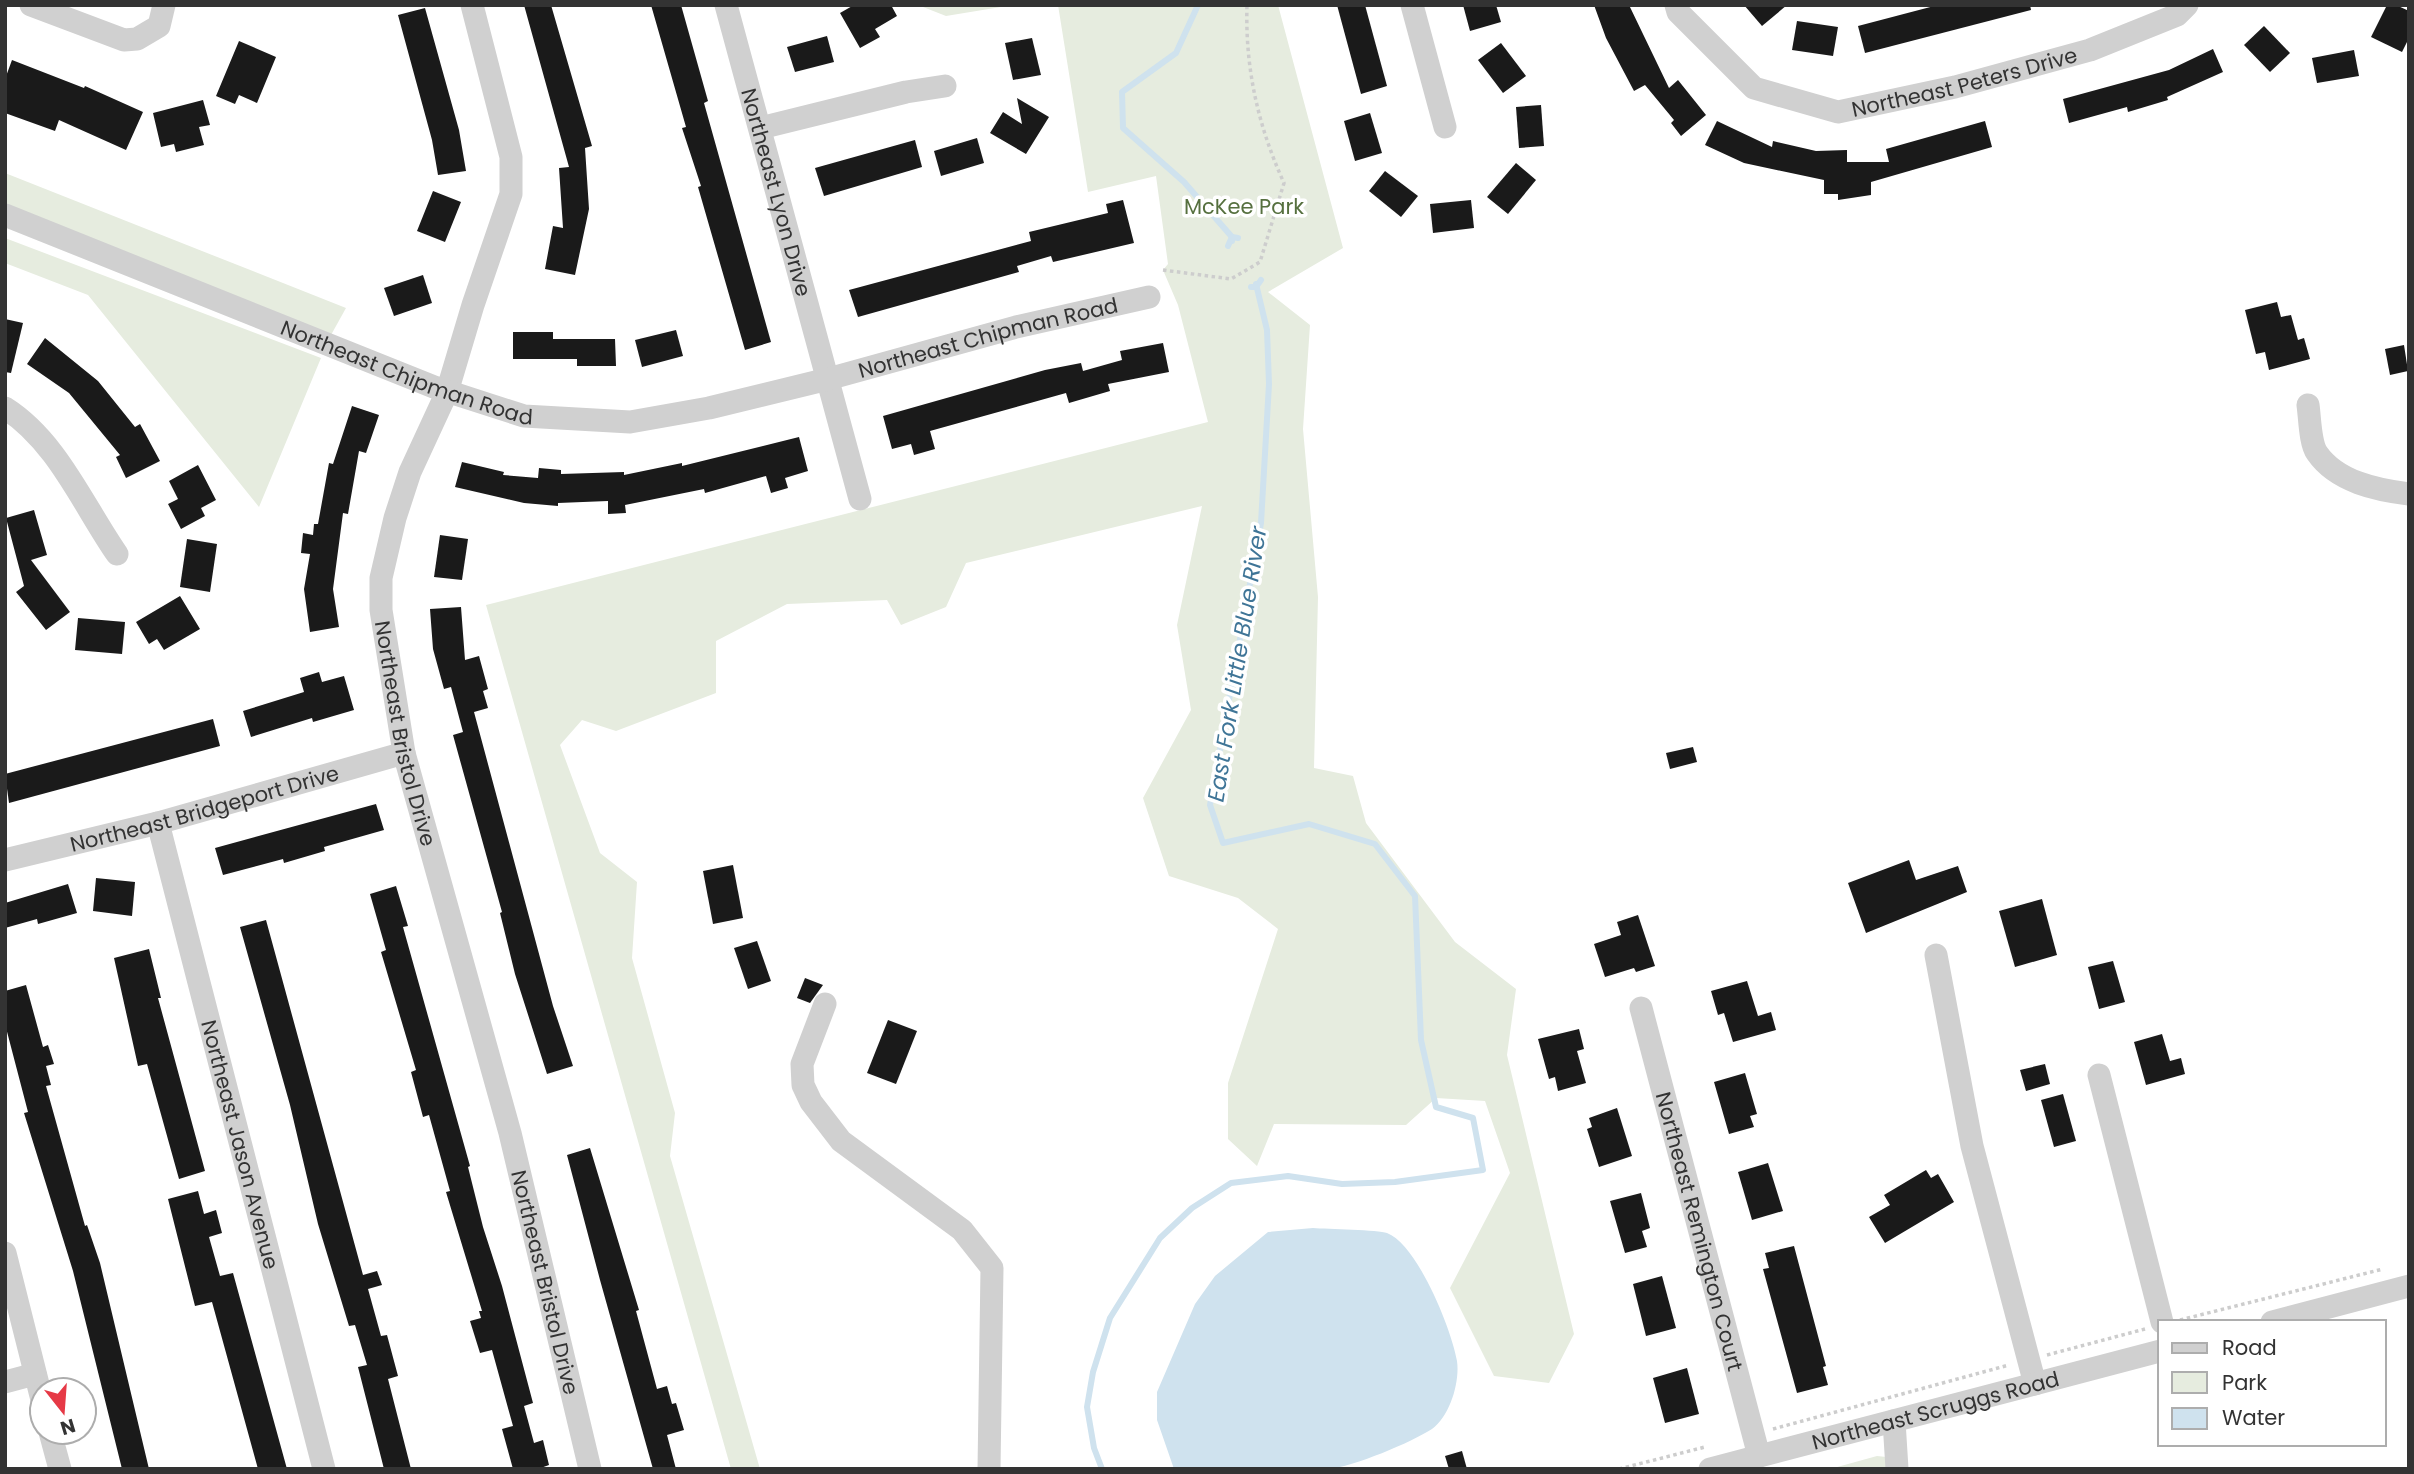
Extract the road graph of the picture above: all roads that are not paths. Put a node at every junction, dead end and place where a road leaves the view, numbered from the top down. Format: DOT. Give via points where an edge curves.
graph roads {
  1 [pos="31,5"];
  2 [pos="164,5"];
  3 [pos="471,5"];
  4 [pos="726,5"];
  5 [pos="1412,5"];
  6 [pos="1676,5"];
  7 [pos="2187,5"];
  8 [pos="945,86"];
  9 [pos="1445,127"];
  10 [pos="760,128"];
  11 [pos="5,215"];
  12 [pos="1149,297"];
  13 [pos="828,379"];
  14 [pos="447,392"];
  15 [pos="2308,405"];
  16 [pos="5,408"];
  17 [pos="2409,494"];
  18 [pos="860,499"];
  19 [pos="117,554"];
  20 [pos="404,753"];
  21 [pos="159,823"];
  22 [pos="5,860"];
  23 [pos="1936,955"];
  24 [pos="825,1004"];
  25 [pos="1641,1008"];
  26 [pos="2099,1076"];
  27 [pos="5,1253"];
  28 [pos="2409,1286"];
  29 [pos="2280,1320"];
  30 [pos="2155,1325"];
  31 [pos="2158,1352"];
  32 [pos="35,1374"];
  33 [pos="5,1382"];
  34 [pos="2035,1384"];
  35 [pos="1894,1421"];
  36 [pos="54,1446"];
  37 [pos="1709,1457"];
  38 [pos="1759,1457"];
  39 [pos="60,1469"];
  40 [pos="324,1469"];
  41 [pos="590,1469"];
  42 [pos="989,1469"];
  43 [pos="1897,1469"];
  1 -- 2 [label="street" via="124,40 137,39 159,26"];
  3 -- 14 [label="street, Northeast Bristol Drive" via="510,157 512,194"];
  4 -- 10 [label="street, Northeast Lyon Drive"];
  5 -- 9 [label="street"];
  6 -- 7 [label="street, Northeast Peters Drive" via="1754,88 1838,112 1955,87 2090,50 2177,15"];
  8 -- 10 [label="street"];
  10 -- 13 [label="street, Northeast Lyon Drive"];
  11 -- 14 [label="street, Northeast Chipman Road"];
  12 -- 13 [label="street, Northeast Chipman Road" via="1016,327"];
  13 -- 14 [label="street, Northeast Chipman Road" via="630,422 524,416"];
  13 -- 18 [label="street, Northeast Chipman Road"];
  14 -- 20 [label="street, Northeast Bristol Drive" via="410,472 381,578 381,610"];
  15 -- 17 [label="street" via="2316,452 2340,475 2380,490"];
  16 -- 19 [label="street" via="24,421 64,468"];
  20 -- 21 [label="street, Northeast Bridgeport Drive"];
  20 -- 41 [label="street, Northeast Bristol Drive" via="510,1133"];
  21 -- 22 [label="street, Northeast Bridgeport Drive"];
  21 -- 40 [label="street, Northeast Jason Avenue"];
  23 -- 34 [label="street" via="1972,1146"];
  24 -- 42 [label="street" via="802,1064 803,1085 818,1114 869,1164 962,1230 992,1268"];
  25 -- 38 [label="street, Northeast Remington Court"];
  26 -- 30 [label="street"];
  27 -- 32 [label="street"];
  28 -- 29 [label="street"];
  31 -- 34 [label="street, Northeast Scruggs Road"];
  32 -- 33 [label="street"];
  34 -- 35 [label="street, Northeast Scruggs Road"];
  35 -- 38 [label="street, Northeast Scruggs Road"];
  35 -- 43 [label="street"];
  36 -- 39 [label="street"];
  37 -- 38 [label="street, Northeast Scruggs Road"];
}
